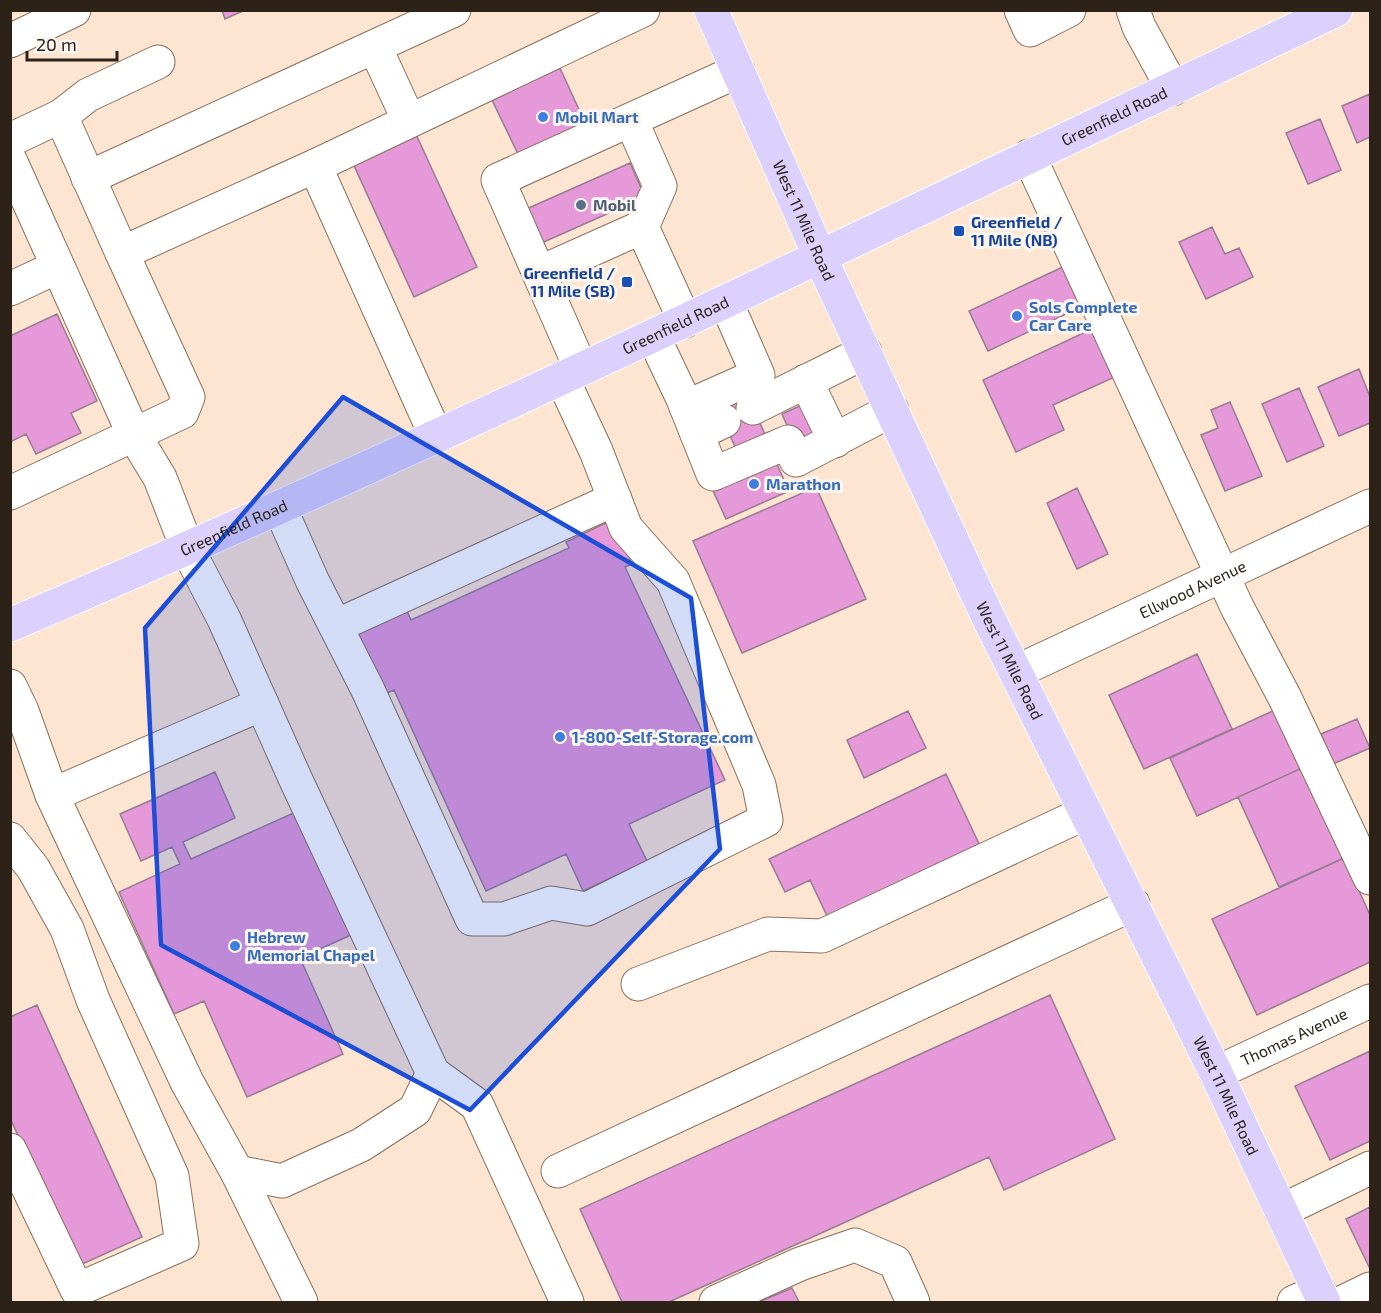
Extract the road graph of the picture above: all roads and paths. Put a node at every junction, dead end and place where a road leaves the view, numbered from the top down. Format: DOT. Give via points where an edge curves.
graph roads {
  1 [pos="74,10"];
  2 [pos="454,10"];
  3 [pos="643,10"];
  4 [pos="711,10"];
  5 [pos="1021,10"];
  6 [pos="1070,10"];
  7 [pos="1133,10"];
  8 [pos="1336,10"];
  9 [pos="586,23"];
  10 [pos="10,41"];
  11 [pos="375,46"];
  12 [pos="158,62"];
  13 [pos="738,71"];
  14 [pos="1173,88"];
  15 [pos="61,116"];
  16 [pos="631,120"];
  17 [pos="409,121"];
  18 [pos="10,140"];
  19 [pos="1029,156"];
  20 [pos="10,160"];
  21 [pos="315,166"];
  22 [pos="88,178"];
  23 [pos="642,227"];
  24 [pos="122,253"];
  25 [pos="820,257"];
  26 [pos="57,267"];
  27 [pos="538,273"];
  28 [pos="10,289"];
  29 [pos="726,302"];
  30 [pos="685,321"];
  31 [pos="653,336"];
  32 [pos="865,352"];
  33 [pos="571,373"];
  34 [pos="806,381"];
  35 [pos="760,394"];
  36 [pos="891,410"];
  37 [pos="702,421"];
  38 [pos="134,435"];
  39 [pos="435,436"];
  40 [pos="835,441"];
  41 [pos="788,442"];
  42 [pos="10,493"];
  43 [pos="615,500"];
  44 [pos="1371,506"];
  45 [pos="280,508"];
  46 [pos="188,550"];
  47 [pos="1222,574"];
  48 [pos="10,625"];
  49 [pos="336,626"];
  50 [pos="1016,672"];
  51 [pos="10,686"];
  52 [pos="262,704"];
  53 [pos="52,795"];
  54 [pos="1085,813"];
  55 [pos="10,839"];
  56 [pos="1371,878"];
  57 [pos="1133,904"];
  58 [pos="638,984"];
  59 [pos="1371,1000"];
  60 [pos="433,1073"];
  61 [pos="1216,1073"];
  62 [pos="10,1150"];
  63 [pos="1371,1168"];
  64 [pos="558,1171"];
  65 [pos="237,1172"];
  66 [pos="1281,1211"];
  67 [pos="1371,1289"];
  68 [pos="1320,1300"];
  69 [pos="301,1302"];
  70 [pos="567,1302"];
  71 [pos="716,1302"];
  72 [pos="913,1302"];
  1 -- 10 [label="street"];
  2 -- 11 [label="street"];
  3 -- 9 [label="street"];
  4 -- 13 [label="main road, West 11 Mile Road"];
  5 -- 6 [label="street" via="1030,30"];
  7 -- 14 [label="street"];
  8 -- 14 [label="main road, Greenfield Road"];
  9 -- 17 [label="street"];
  11 -- 17 [label="street"];
  11 -- 22 [label="street"];
  12 -- 15 [label="street" via="88,95"];
  13 -- 16 [label="street"];
  13 -- 25 [label="main road, West 11 Mile Road"];
  14 -- 19 [label="main road, Greenfield Road"];
  15 -- 18 [label="street"];
  15 -- 22 [label="street"];
  16 -- 23 [label="street" via="660,186"];
  16 -- 27 [label="street" via="498,180"];
  17 -- 21 [label="street"];
  19 -- 25 [label="main road, Greenfield Road"];
  19 -- 47 [label="street"];
  20 -- 26 [label="street"];
  21 -- 24 [label="street"];
  21 -- 39 [label="street"];
  22 -- 24 [label="street"];
  23 -- 27 [label="street"];
  23 -- 30 [label="street"];
  24 -- 38 [label="street" via="188,397 182,412"];
  25 -- 29 [label="main road, Greenfield Road"];
  25 -- 32 [label="main road, West 11 Mile Road"];
  26 -- 28 [label="street"];
  26 -- 38 [label="street"];
  27 -- 33 [label="street"];
  29 -- 30 [label="main road, Greenfield Road"];
  29 -- 35 [label="street"];
  30 -- 31 [label="main road, Greenfield Road"];
  31 -- 33 [label="main road, Greenfield Road"];
  31 -- 37 [label="street"];
  32 -- 34 [label="street"];
  32 -- 36 [label="main road, West 11 Mile Road"];
  33 -- 39 [label="main road, Greenfield Road"];
  33 -- 43 [label="street"];
  34 -- 35 [label="street"];
  34 -- 40 [label="street"];
  35 -- 37 [label="street"];
  35 -- 41 [label="street"];
  36 -- 40 [label="street"];
  36 -- 50 [label="main road, West 11 Mile Road"];
  37 -- 41 [label="street" via="713,474"];
  38 -- 42 [label="street"];
  38 -- 46 [label="street" via="160,478"];
  39 -- 45 [label="main road, Greenfield Road"];
  40 -- 41 [label="street" via="796,460"];
  43 -- 49 [label="street"];
  43 -- 49 [label="street" via="626,528 673,582 759,785 766,820 587,909 551,903 504,919 472,919"];
  44 -- 47 [label="street, Ellwood Avenue"];
  45 -- 46 [label="main road, Greenfield Road"];
  45 -- 49 [label="street"];
  46 -- 48 [label="main road, Greenfield Road"];
  46 -- 52 [label="street"];
  47 -- 50 [label="street, Ellwood Avenue"];
  47 -- 56 [label="street"];
  50 -- 54 [label="main road, West 11 Mile Road"];
  51 -- 53 [label="street"];
  52 -- 53 [label="street"];
  52 -- 60 [label="street"];
  53 -- 65 [label="street" via="187,1082"];
  54 -- 57 [label="main road, West 11 Mile Road"];
  54 -- 58 [label="street" via="822,936 768,934"];
  55 -- 62 [label="street" via="33,868 67,929 93,1000 172,1176 182,1244 77,1290"];
  57 -- 61 [label="main road, West 11 Mile Road"];
  57 -- 64 [label="street"];
  59 -- 61 [label="street, Thomas Avenue"];
  60 -- 65 [label="street" via="416,1110 361,1145 282,1181"];
  60 -- 70 [label="street" via="477,1105"];
  61 -- 66 [label="main road, West 11 Mile Road"];
  63 -- 66 [label="street"];
  65 -- 69 [label="street"];
  66 -- 68 [label="main road, West 11 Mile Road"];
  67 -- 68 [label="street"];
  71 -- 72 [label="street" via="800,1264 855,1245 895,1262"];
}
